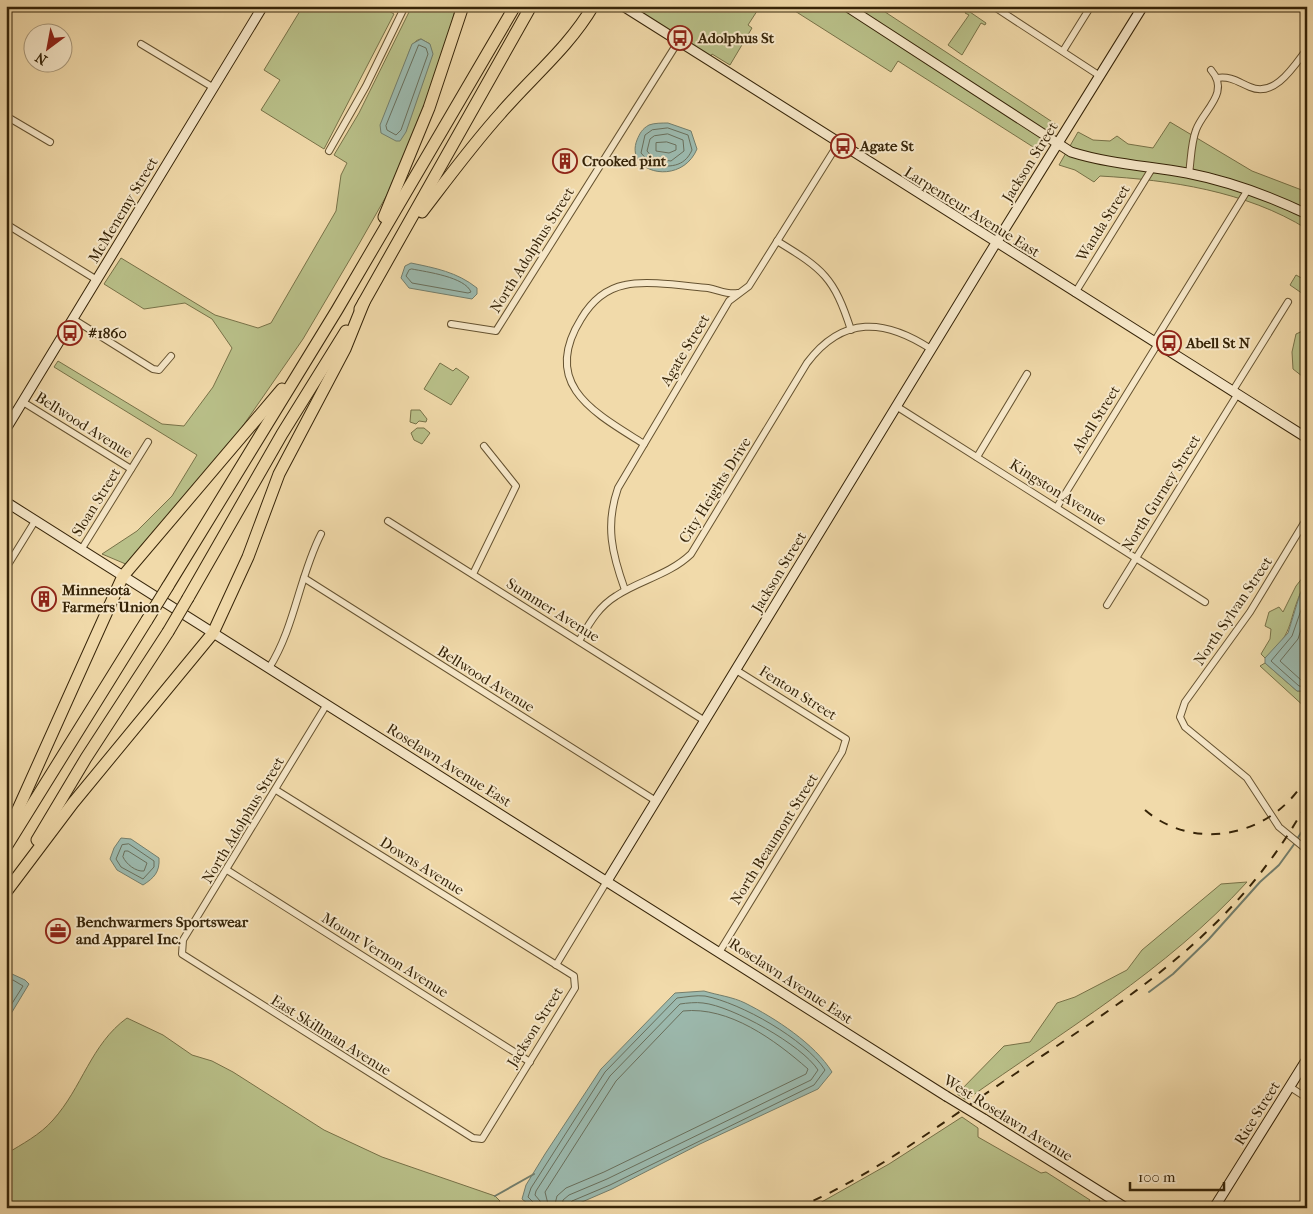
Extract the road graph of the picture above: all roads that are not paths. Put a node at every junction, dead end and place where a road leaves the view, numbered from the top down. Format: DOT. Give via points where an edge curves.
graph roads {
  1 [pos="405,6"];
  2 [pos="463,6"];
  3 [pos="515,6"];
  4 [pos="531,6"];
  5 [pos="593,6"];
  6 [pos="623,6"];
  7 [pos="846,6"];
  8 [pos="993,6"];
  9 [pos="1091,6"];
  10 [pos="1143,6"];
  11 [pos="261,7"];
  12 [pos="678,42"];
  13 [pos="141,44"];
  14 [pos="1307,49"];
  15 [pos="1063,51"];
  16 [pos="1211,70"];
  17 [pos="1100,76"];
  18 [pos="1217,78"];
  19 [pos="214,88"];
  20 [pos="6,116"];
  21 [pos="50,142"];
  22 [pos="838,144"];
  23 [pos="1058,144"];
  24 [pos="329,151"];
  25 [pos="1153,167"];
  26 [pos="1189,174"];
  27 [pos="1247,190"];
  28 [pos="1307,214"];
  29 [pos="6,224"];
  30 [pos="777,241"];
  31 [pos="996,243"];
  32 [pos="395,249"];
  33 [pos="366,260"];
  34 [pos="97,280"];
  35 [pos="740,292"];
  36 [pos="1075,293"];
  37 [pos="364,302"];
  38 [pos="1288,302"];
  39 [pos="73,319"];
  40 [pos="451,324"];
  41 [pos="851,330"];
  42 [pos="1155,343"];
  43 [pos="931,349"];
  44 [pos="172,356"];
  45 [pos="306,360"];
  46 [pos="1027,374"];
  47 [pos="1235,393"];
  48 [pos="23,402"];
  49 [pos="896,406"];
  50 [pos="6,429"];
  51 [pos="1307,438"];
  52 [pos="148,442"];
  53 [pos="644,444"];
  54 [pos="484,446"];
  55 [pos="977,457"];
  56 [pos="131,469"];
  57 [pos="6,502"];
  58 [pos="1057,507"];
  59 [pos="1307,518"];
  60 [pos="35,520"];
  61 [pos="388,521"];
  62 [pos="321,534"];
  63 [pos="81,550"];
  64 [pos="1136,556"];
  65 [pos="6,568"];
  66 [pos="473,574"];
  67 [pos="124,576"];
  68 [pos="304,578"];
  69 [pos="625,590"];
  70 [pos="1204,602"];
  71 [pos="1107,605"];
  72 [pos="213,633"];
  73 [pos="579,642"];
  74 [pos="269,668"];
  75 [pos="736,670"];
  76 [pos="327,704"];
  77 [pos="704,721"];
  78 [pos="846,739"];
  79 [pos="276,790"];
  80 [pos="656,801"];
  81 [pos="6,836"];
  82 [pos="6,847"];
  83 [pos="1307,850"];
  84 [pos="227,870"];
  85 [pos="607,881"];
  86 [pos="6,891"];
  87 [pos="181,948"];
  88 [pos="720,951"];
  89 [pos="556,964"];
  90 [pos="875,1052"];
  91 [pos="1307,1059"];
  92 [pos="530,1062"];
  93 [pos="1290,1087"];
  94 [pos="1307,1098"];
  95 [pos="473,1138"];
  96 [pos="1126,1208"];
  97 [pos="1214,1208"];
  1 -- 24 [label="street" via="366,86"];
  2 -- 33 [label="highway" via="430,108"];
  3 -- 33 [label="highway"];
  4 -- 32 [label="highway"];
  5 -- 32 [label="highway" via="573,36 462,158"];
  6 -- 12 [label="street, Larpenteur Avenue East"];
  7 -- 23 [label="street"];
  8 -- 15 [label="street"];
  9 -- 15 [label="street"];
  10 -- 17 [label="street, Jackson Street"];
  11 -- 19 [label="street, McMenemy Street"];
  12 -- 22 [label="street, Larpenteur Avenue East"];
  12 -- 40 [label="street, North Adolphus Street" via="496,331"];
  13 -- 19 [label="street"];
  14 -- 18 [label="street" via="1285,77 1268,88 1256,89 1230,78"];
  15 -- 17 [label="street"];
  16 -- 18 [label="street"];
  17 -- 23 [label="street, Jackson Street"];
  18 -- 26 [label="street" via="1216,99 1196,130"];
  19 -- 34 [label="street, McMenemy Street"];
  20 -- 21 [label="street"];
  22 -- 30 [label="street, Agate Street"];
  22 -- 31 [label="street, Larpenteur Avenue East"];
  23 -- 25 [label="street" via="1087,157"];
  23 -- 31 [label="street, Jackson Street"];
  25 -- 26 [label="street"];
  25 -- 36 [label="street, Wanda Street"];
  26 -- 27 [label="street"];
  27 -- 28 [label="street"];
  27 -- 42 [label="street, Abell Street"];
  29 -- 34 [label="street"];
  30 -- 35 [label="street, Agate Street" via="749,286"];
  30 -- 41 [label="street" via="827,276 839,295"];
  31 -- 36 [label="street, Larpenteur Avenue East"];
  31 -- 43 [label="street, Jackson Street"];
  32 -- 37 [label="highway"];
  33 -- 45 [label="highway"];
  34 -- 39 [label="street, McMenemy Street"];
  35 -- 53 [label="street, Agate Street" via="729,301"];
  35 -- 53 [label="street" via="626,284 606,291 581,319 568,353 568,371 574,388 593,411"];
  36 -- 42 [label="street, Larpenteur Avenue East"];
  37 -- 72 [label="highway" via="345,349 279,474 248,557"];
  37 -- 86 [label="highway, bridge" via="282,434 168,632 86,758"];
  38 -- 47 [label="street, North Gurney Street"];
  39 -- 44 [label="street" via="153,369 159,370"];
  39 -- 48 [label="street, McMenemy Street"];
  41 -- 43 [label="street" via="873,327 895,330"];
  41 -- 69 [label="street, City Heights Drive" via="822,346 807,363 691,554 673,568"];
  42 -- 47 [label="street, Larpenteur Avenue East"];
  42 -- 58 [label="street, Abell Street"];
  43 -- 49 [label="street, Jackson Street"];
  45 -- 67 [label="highway"];
  45 -- 82 [label="highway, bridge"];
  46 -- 55 [label="street"];
  47 -- 51 [label="street, Larpenteur Avenue East"];
  47 -- 64 [label="street, North Gurney Street"];
  48 -- 50 [label="street, McMenemy Street"];
  48 -- 56 [label="street, Bellwood Avenue"];
  49 -- 55 [label="street, Kingston Avenue"];
  49 -- 75 [label="street, Jackson Street"];
  52 -- 56 [label="street, Sloan Street"];
  53 -- 69 [label="street, Agate Street" via="618,488 610,518 611,546"];
  54 -- 66 [label="street" via="516,486"];
  55 -- 58 [label="street, Kingston Avenue"];
  56 -- 63 [label="street, Sloan Street"];
  57 -- 60 [label="street, Roselawn Avenue East"];
  58 -- 64 [label="street, Kingston Avenue"];
  59 -- 83 [label="street, North Sylvan Street" via="1250,612 1185,702 1180,717 1185,727 1247,778 1279,827"];
  60 -- 63 [label="street, Roselawn Avenue East"];
  60 -- 65 [label="street"];
  61 -- 66 [label="street, Summer Avenue"];
  62 -- 68 [label="street"];
  63 -- 67 [label="street, Roselawn Avenue East"];
  64 -- 70 [label="street, Kingston Avenue"];
  64 -- 71 [label="street, North Gurney Street"];
  66 -- 73 [label="street, Summer Avenue"];
  67 -- 72 [label="street, Roselawn Avenue East"];
  67 -- 81 [label="highway"];
  68 -- 74 [label="street" via="283,644"];
  68 -- 80 [label="street, Bellwood Avenue"];
  69 -- 73 [label="street, City Heights Drive" via="599,611"];
  72 -- 74 [label="street, Roselawn Avenue East"];
  72 -- 86 [label="highway" via="73,803"];
  73 -- 77 [label="street, Summer Avenue"];
  74 -- 76 [label="street, Roselawn Avenue East"];
  75 -- 77 [label="street, Jackson Street"];
  75 -- 78 [label="street, Fenton Street"];
  76 -- 79 [label="street, North Adolphus Street"];
  76 -- 85 [label="street, Roselawn Avenue East"];
  77 -- 80 [label="street, Jackson Street"];
  78 -- 88 [label="street, North Beaumont Street" via="842,752"];
  79 -- 84 [label="street, North Adolphus Street"];
  79 -- 89 [label="street, Downs Avenue"];
  80 -- 85 [label="street, Jackson Street"];
  84 -- 87 [label="street, North Adolphus Street"];
  84 -- 92 [label="street, Mount Vernon Avenue"];
  85 -- 88 [label="street, Roselawn Avenue East"];
  85 -- 89 [label="street, Jackson Street"];
  87 -- 95 [label="street, East Skillman Avenue" via="187,959"];
  88 -- 90 [label="street, Roselawn Avenue East"];
  89 -- 92 [label="street, Jackson Street" via="574,976 576,985"];
  90 -- 96 [label="street, West Roselawn Avenue, bridge"];
  91 -- 93 [label="street, Rice Street"];
  92 -- 95 [label="street, Jackson Street" via="484,1137"];
  93 -- 94 [label="street"];
  93 -- 97 [label="street, Rice Street"];
}
